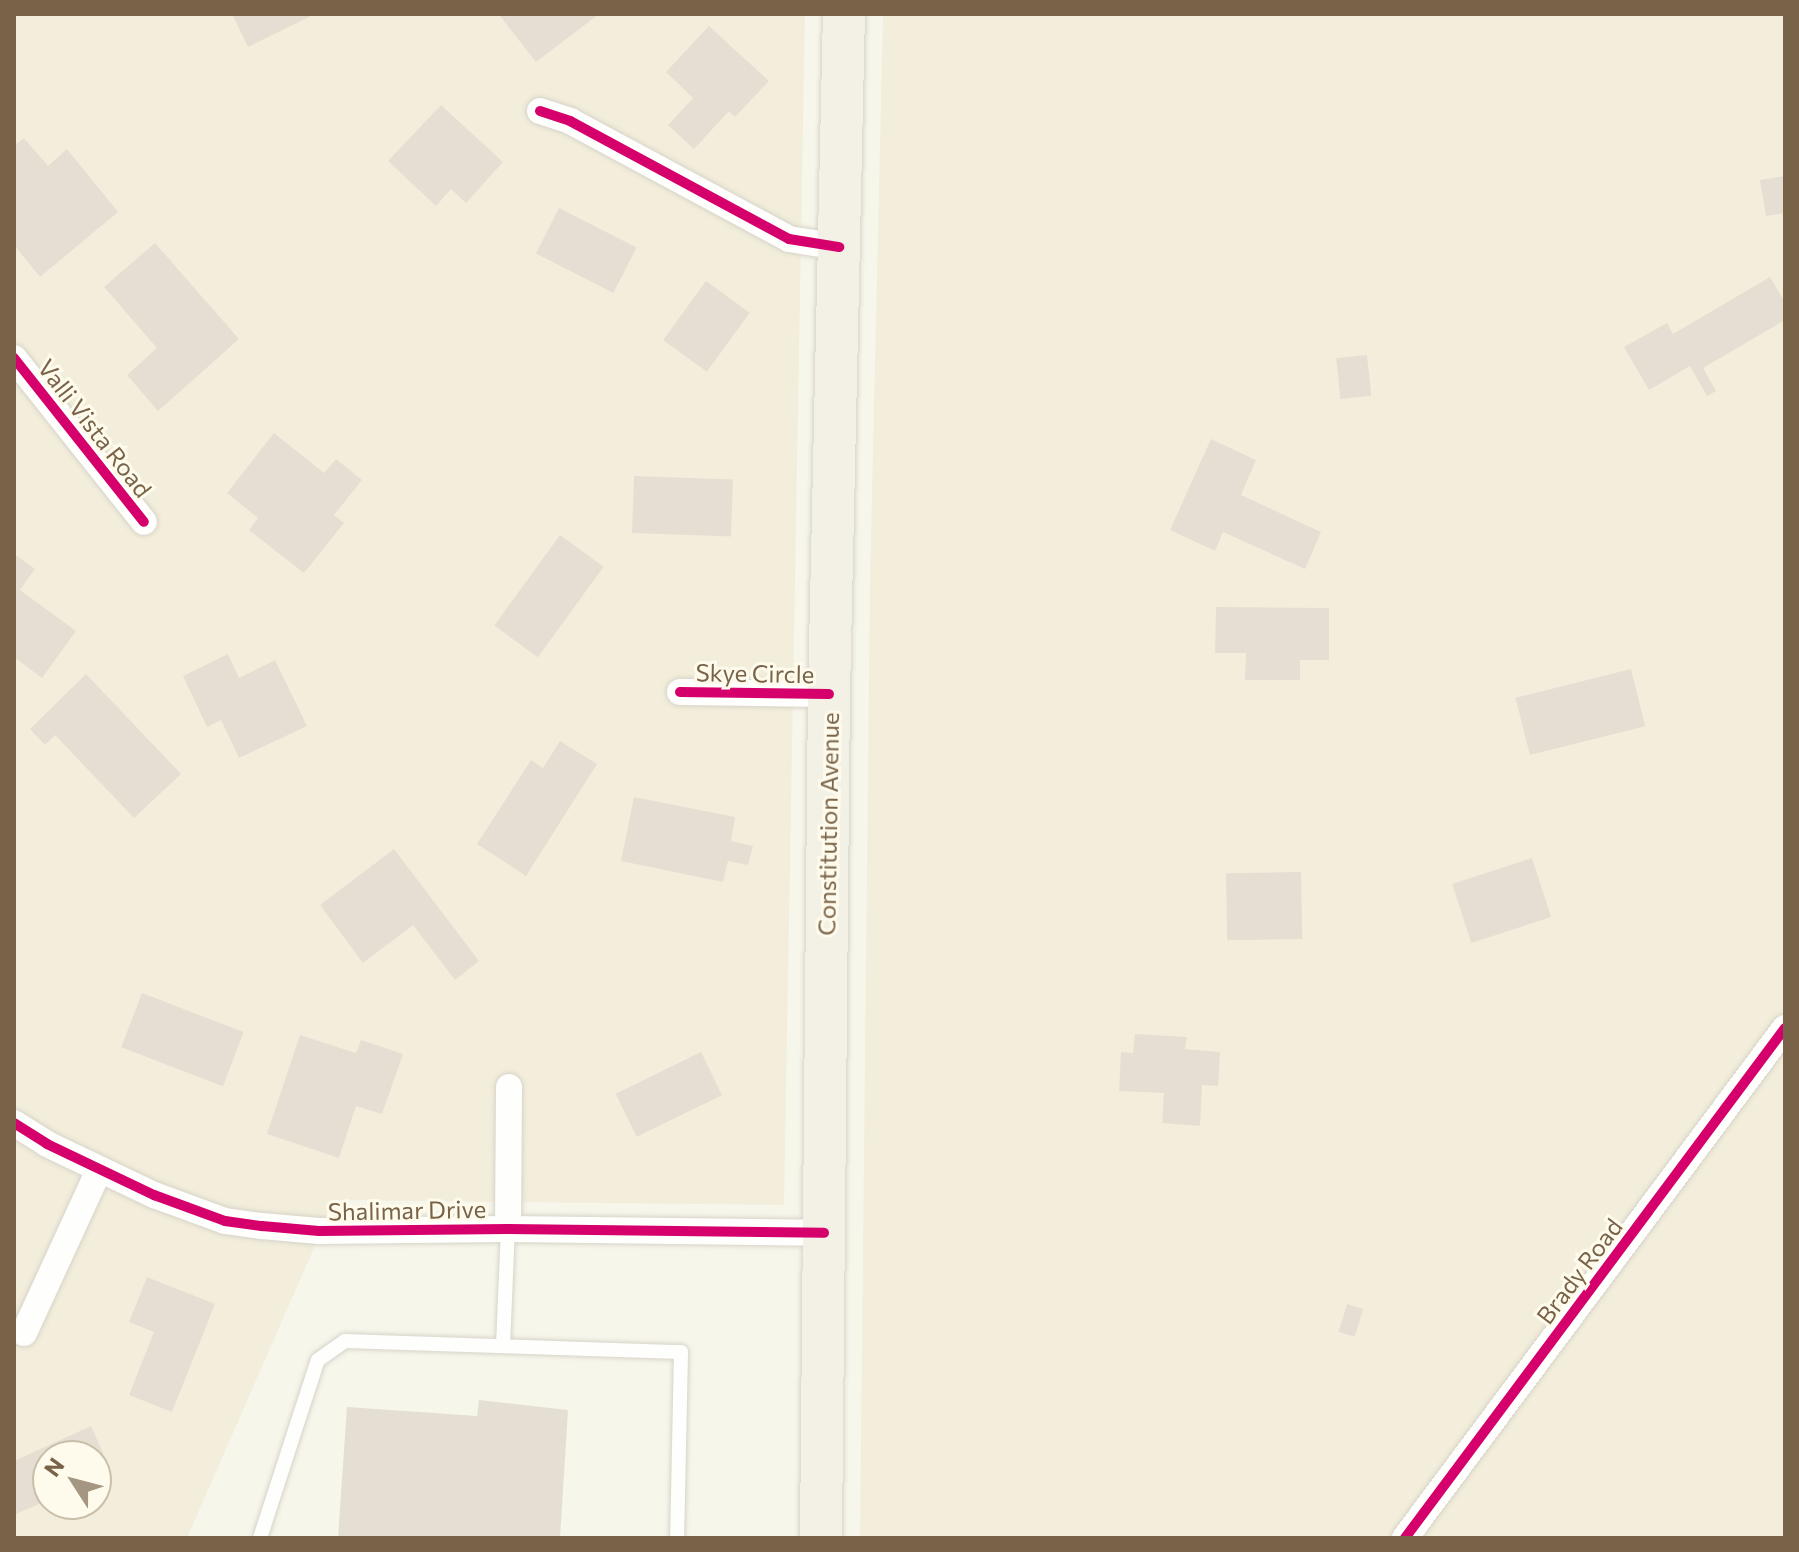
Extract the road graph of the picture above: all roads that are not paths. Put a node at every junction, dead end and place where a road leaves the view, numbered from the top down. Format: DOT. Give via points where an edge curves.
graph roads {
  1 [pos="844,14"];
  2 [pos="540,111"];
  3 [pos="839,247"];
  4 [pos="14,358"];
  5 [pos="144,522"];
  6 [pos="680,692"];
  7 [pos="829,694"];
  8 [pos="1785,1028"];
  9 [pos="509,1087"];
  10 [pos="14,1123"];
  11 [pos="99,1170"];
  12 [pos="508,1229"];
  13 [pos="824,1233"];
  14 [pos="24,1333"];
  15 [pos="503,1346"];
  16 [pos="260,1538"];
  17 [pos="677,1538"];
  18 [pos="821,1538"];
  19 [pos="1405,1538"];
  1 -- 3 [label="main road, Constitution Avenue"];
  2 -- 3 [label="street" via="570,121 789,239"];
  3 -- 7 [label="main road, Constitution Avenue"];
  4 -- 5 [label="street, Valli Vista Road"];
  6 -- 7 [label="street, Skye Circle"];
  7 -- 13 [label="main road, Constitution Avenue"];
  8 -- 19 [label="street, Brady Road"];
  9 -- 12 [label="street"];
  10 -- 11 [label="street, Shalimar Drive"];
  11 -- 12 [label="street, Shalimar Drive" via="225,1221 319,1231"];
  11 -- 14 [label="street"];
  12 -- 13 [label="street, Shalimar Drive"];
  12 -- 15 [label="lane"];
  13 -- 18 [label="main road, Constitution Avenue"];
  15 -- 16 [label="lane" via="345,1341 318,1360"];
  15 -- 17 [label="lane" via="681,1352"];
}
